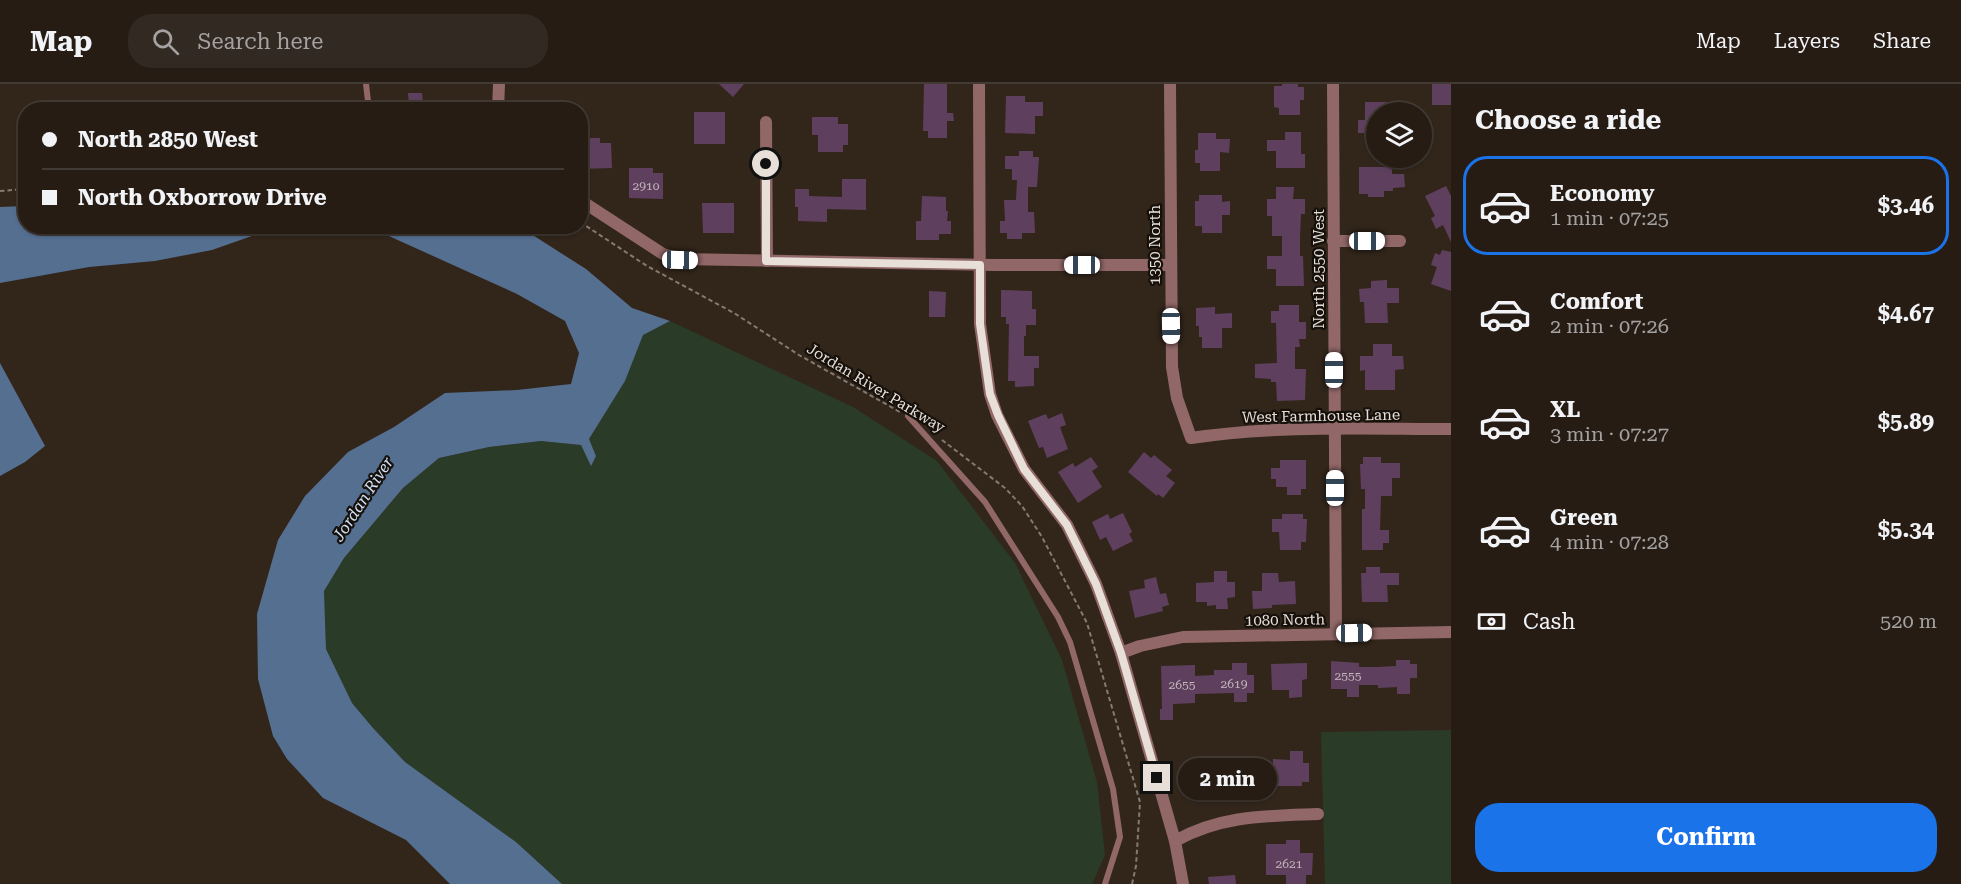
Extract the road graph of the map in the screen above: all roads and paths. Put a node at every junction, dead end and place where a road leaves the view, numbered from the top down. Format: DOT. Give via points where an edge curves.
graph roads {
  1 [pos="366,84"];
  2 [pos="499,84"];
  3 [pos="979,84"];
  4 [pos="1170,84"];
  5 [pos="1333,84"];
  6 [pos="368,102"];
  7 [pos="498,102"];
  8 [pos="766,122"];
  9 [pos="18,190"];
  10 [pos="0,191"];
  11 [pos="588,205"];
  12 [pos="588,227"];
  13 [pos="1334,241"];
  14 [pos="1400,241"];
  15 [pos="766,261"];
  16 [pos="980,265"];
  17 [pos="1170,265"];
  18 [pos="908,416"];
  19 [pos="1335,429"];
  20 [pos="1451,429"];
  21 [pos="1191,438"];
  22 [pos="942,440"];
  23 [pos="1451,632"];
  24 [pos="1336,634"];
  25 [pos="1121,653"];
  26 [pos="1318,814"];
  27 [pos="1175,841"];
  28 [pos="1105,884"];
  29 [pos="1132,884"];
  30 [pos="1183,884"];
  1 -- 6 [label="lane"];
  2 -- 7 [label="street"];
  3 -- 16 [label="street"];
  4 -- 17 [label="street, 1350 North"];
  5 -- 13 [label="street, North 2550 West"];
  8 -- 15 [label="street"];
  9 -- 10 [label="path"];
  11 -- 15 [label="street" via="663,254 680,260"];
  12 -- 18 [label="path, Jordan River Parkway" via="647,266"];
  13 -- 14 [label="street"];
  13 -- 19 [label="street, North 2550 West"];
  15 -- 16 [label="street"];
  16 -- 17 [label="street"];
  16 -- 25 [label="street" via="980,324 994,404 1024,469 1067,525 1096,584"];
  17 -- 21 [label="street, 1350 North" via="1172,368 1177,398"];
  18 -- 28 [label="lane" via="985,502 1070,642 1113,789 1120,837"];
  19 -- 20 [label="street, West Farmhouse Lane"];
  19 -- 21 [label="street, West Farmhouse Lane"];
  19 -- 24 [label="street, North 2550 West"];
  22 -- 29 [label="path, Jordan River Parkway" via="1005,488 1022,506 1087,623 1140,802"];
  23 -- 24 [label="street, 1080 North"];
  24 -- 25 [label="street, 1080 North" via="1183,637"];
  25 -- 27 [label="street"];
  26 -- 27 [label="street" via="1245,817 1190,832"];
  27 -- 30 [label="street"];
}
